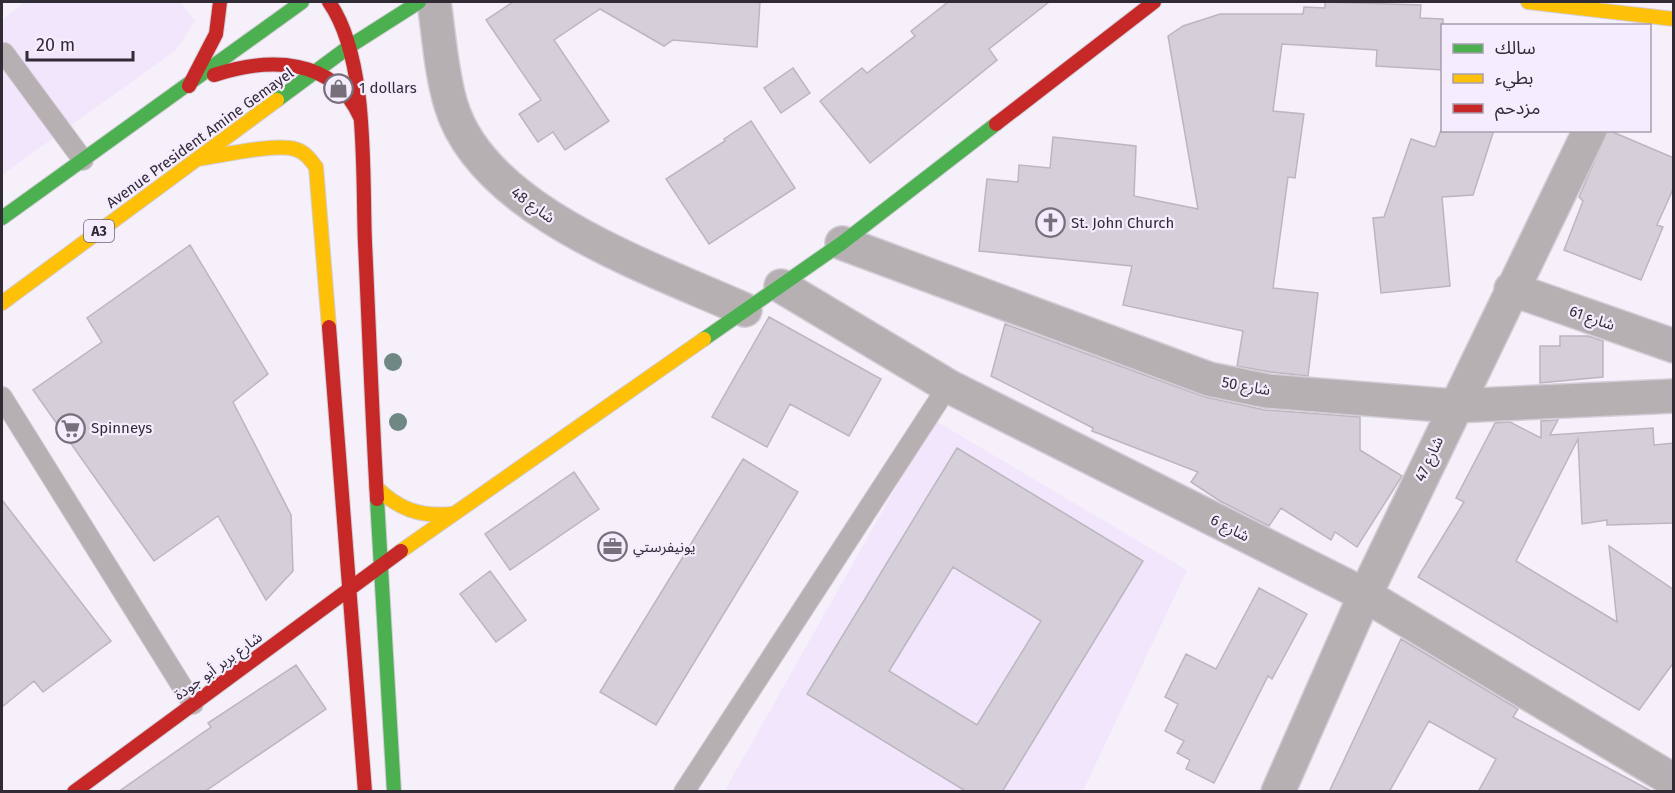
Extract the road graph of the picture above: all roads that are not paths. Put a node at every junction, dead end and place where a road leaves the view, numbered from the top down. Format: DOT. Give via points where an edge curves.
graph roads {
  1 [pos="220,2"];
  2 [pos="302,2"];
  3 [pos="329,2"];
  4 [pos="419,2"];
  5 [pos="434,2"];
  6 [pos="1154,2"];
  7 [pos="1528,2"];
  8 [pos="1654,15"];
  9 [pos="350,46"];
  10 [pos="4,53"];
  11 [pos="318,72"];
  12 [pos="189,86"];
  13 [pos="360,117"];
  14 [pos="1589,132"];
  15 [pos="197,159"];
  16 [pos="84,160"];
  17 [pos="2,218"];
  18 [pos="842,243"];
  19 [pos="780,286"];
  20 [pos="1511,289"];
  21 [pos="2,303"];
  22 [pos="744,310"];
  23 [pos="1674,346"];
  24 [pos="948,386"];
  25 [pos="1674,396"];
  26 [pos="2,397"];
  27 [pos="1454,406"];
  28 [pos="375,488"];
  29 [pos="452,514"];
  30 [pos="380,566"];
  31 [pos="349,590"];
  32 [pos="1365,595"];
  33 [pos="193,704"];
  34 [pos="1674,781"];
  35 [pos="74,792"];
  36 [pos="365,792"];
  37 [pos="394,792"];
  38 [pos="684,792"];
  39 [pos="1278,792"];
  1 -- 12 [label="main road" via="216,34"];
  2 -- 12 [label="main road"];
  3 -- 9 [label="main road"];
  4 -- 9 [label="main road, Avenue President Amine Gemayel / A3"];
  5 -- 22 [label="street, شارع 48" via="451,105 472,146 495,174 538,211 573,232"];
  6 -- 18 [label="main road, شارع بربر أبو جودة"];
  7 -- 8 [label="main road"];
  9 -- 11 [label="main road, Avenue President Amine Gemayel / A3"];
  9 -- 13 [label="main road"];
  10 -- 16 [label="lane"];
  11 -- 12 [label="main road" via="256,64"];
  11 -- 13 [label="main road" via="348,95"];
  11 -- 15 [label="main road, Avenue President Amine Gemayel / A3"];
  12 -- 16 [label="main road"];
  13 -- 28 [label="main road"];
  14 -- 20 [label="street, شارع 47"];
  15 -- 21 [label="main road, Avenue President Amine Gemayel / A3"];
  15 -- 31 [label="main road" via="283,147 297,148 316,167"];
  16 -- 17 [label="main road"];
  18 -- 19 [label="main road, شارع بربر أبو جودة"];
  18 -- 27 [label="street, شارع 50" via="1209,379 1267,391"];
  19 -- 22 [label="main road, شارع بربر أبو جودة"];
  19 -- 24 [label="street, شارع 6"];
  20 -- 23 [label="street, شارع 61"];
  20 -- 27 [label="street, شارع 47"];
  22 -- 29 [label="main road, شارع بربر أبو جودة"];
  24 -- 32 [label="street, شارع 6"];
  24 -- 38 [label="lane"];
  25 -- 27 [label="street, شارع 50"];
  26 -- 33 [label="lane"];
  27 -- 32 [label="street, شارع 47"];
  28 -- 29 [label="main road" via="387,500 418,515"];
  28 -- 30 [label="main road"];
  29 -- 30 [label="main road, شارع بربر أبو جودة"];
  30 -- 31 [label="main road, شارع بربر أبو جودة"];
  30 -- 37 [label="main road"];
  31 -- 33 [label="main road, شارع بربر أبو جودة"];
  31 -- 36 [label="main road"];
  32 -- 34 [label="street, شارع 6"];
  32 -- 39 [label="street, شارع 47"];
  33 -- 35 [label="main road, شارع بربر أبو جودة"];
}
